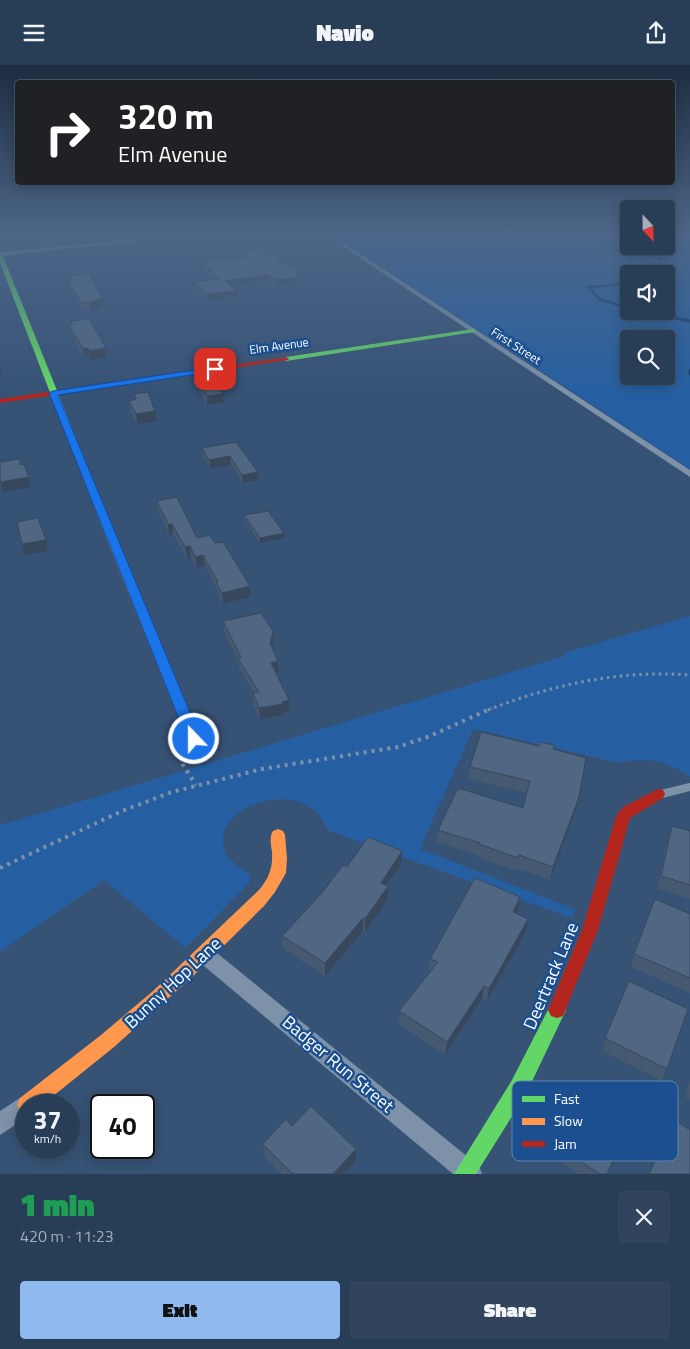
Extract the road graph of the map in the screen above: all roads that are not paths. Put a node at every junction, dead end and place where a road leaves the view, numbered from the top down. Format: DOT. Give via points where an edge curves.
graph roads {
  1 [pos="13,288"];
  2 [pos="408,288"];
  3 [pos="473,331"];
  4 [pos="53,393"];
  5 [pos="0,401"];
  6 [pos="690,474"];
  7 [pos="194,739"];
  8 [pos="690,787"];
  9 [pos="658,794"];
  10 [pos="278,835"];
  11 [pos="205,955"];
  12 [pos="521,1081"];
  13 [pos="40,1094"];
  14 [pos="512,1098"];
  15 [pos="15,1113"];
  16 [pos="0,1124"];
  17 [pos="467,1173"];
  1 -- 4 [label="street"];
  2 -- 3 [label="street, First Street"];
  3 -- 4 [label="street, Elm Avenue"];
  3 -- 6 [label="street, First Street"];
  4 -- 5 [label="street, Elm Avenue"];
  4 -- 7 [label="street"];
  8 -- 9 [label="lane"];
  9 -- 12 [label="street, Deertrack Lane" via="623,816 593,920 564,994"];
  10 -- 11 [label="street, Bunny Hop Lane" via="279,868 274,880"];
  11 -- 13 [label="street, Bunny Hop Lane" via="120,1031"];
  11 -- 17 [label="street, Badger Run Street"];
  14 -- 17 [label="street, Deertrack Lane"];
  15 -- 16 [label="street, Bunny Hop Lane"];
}
